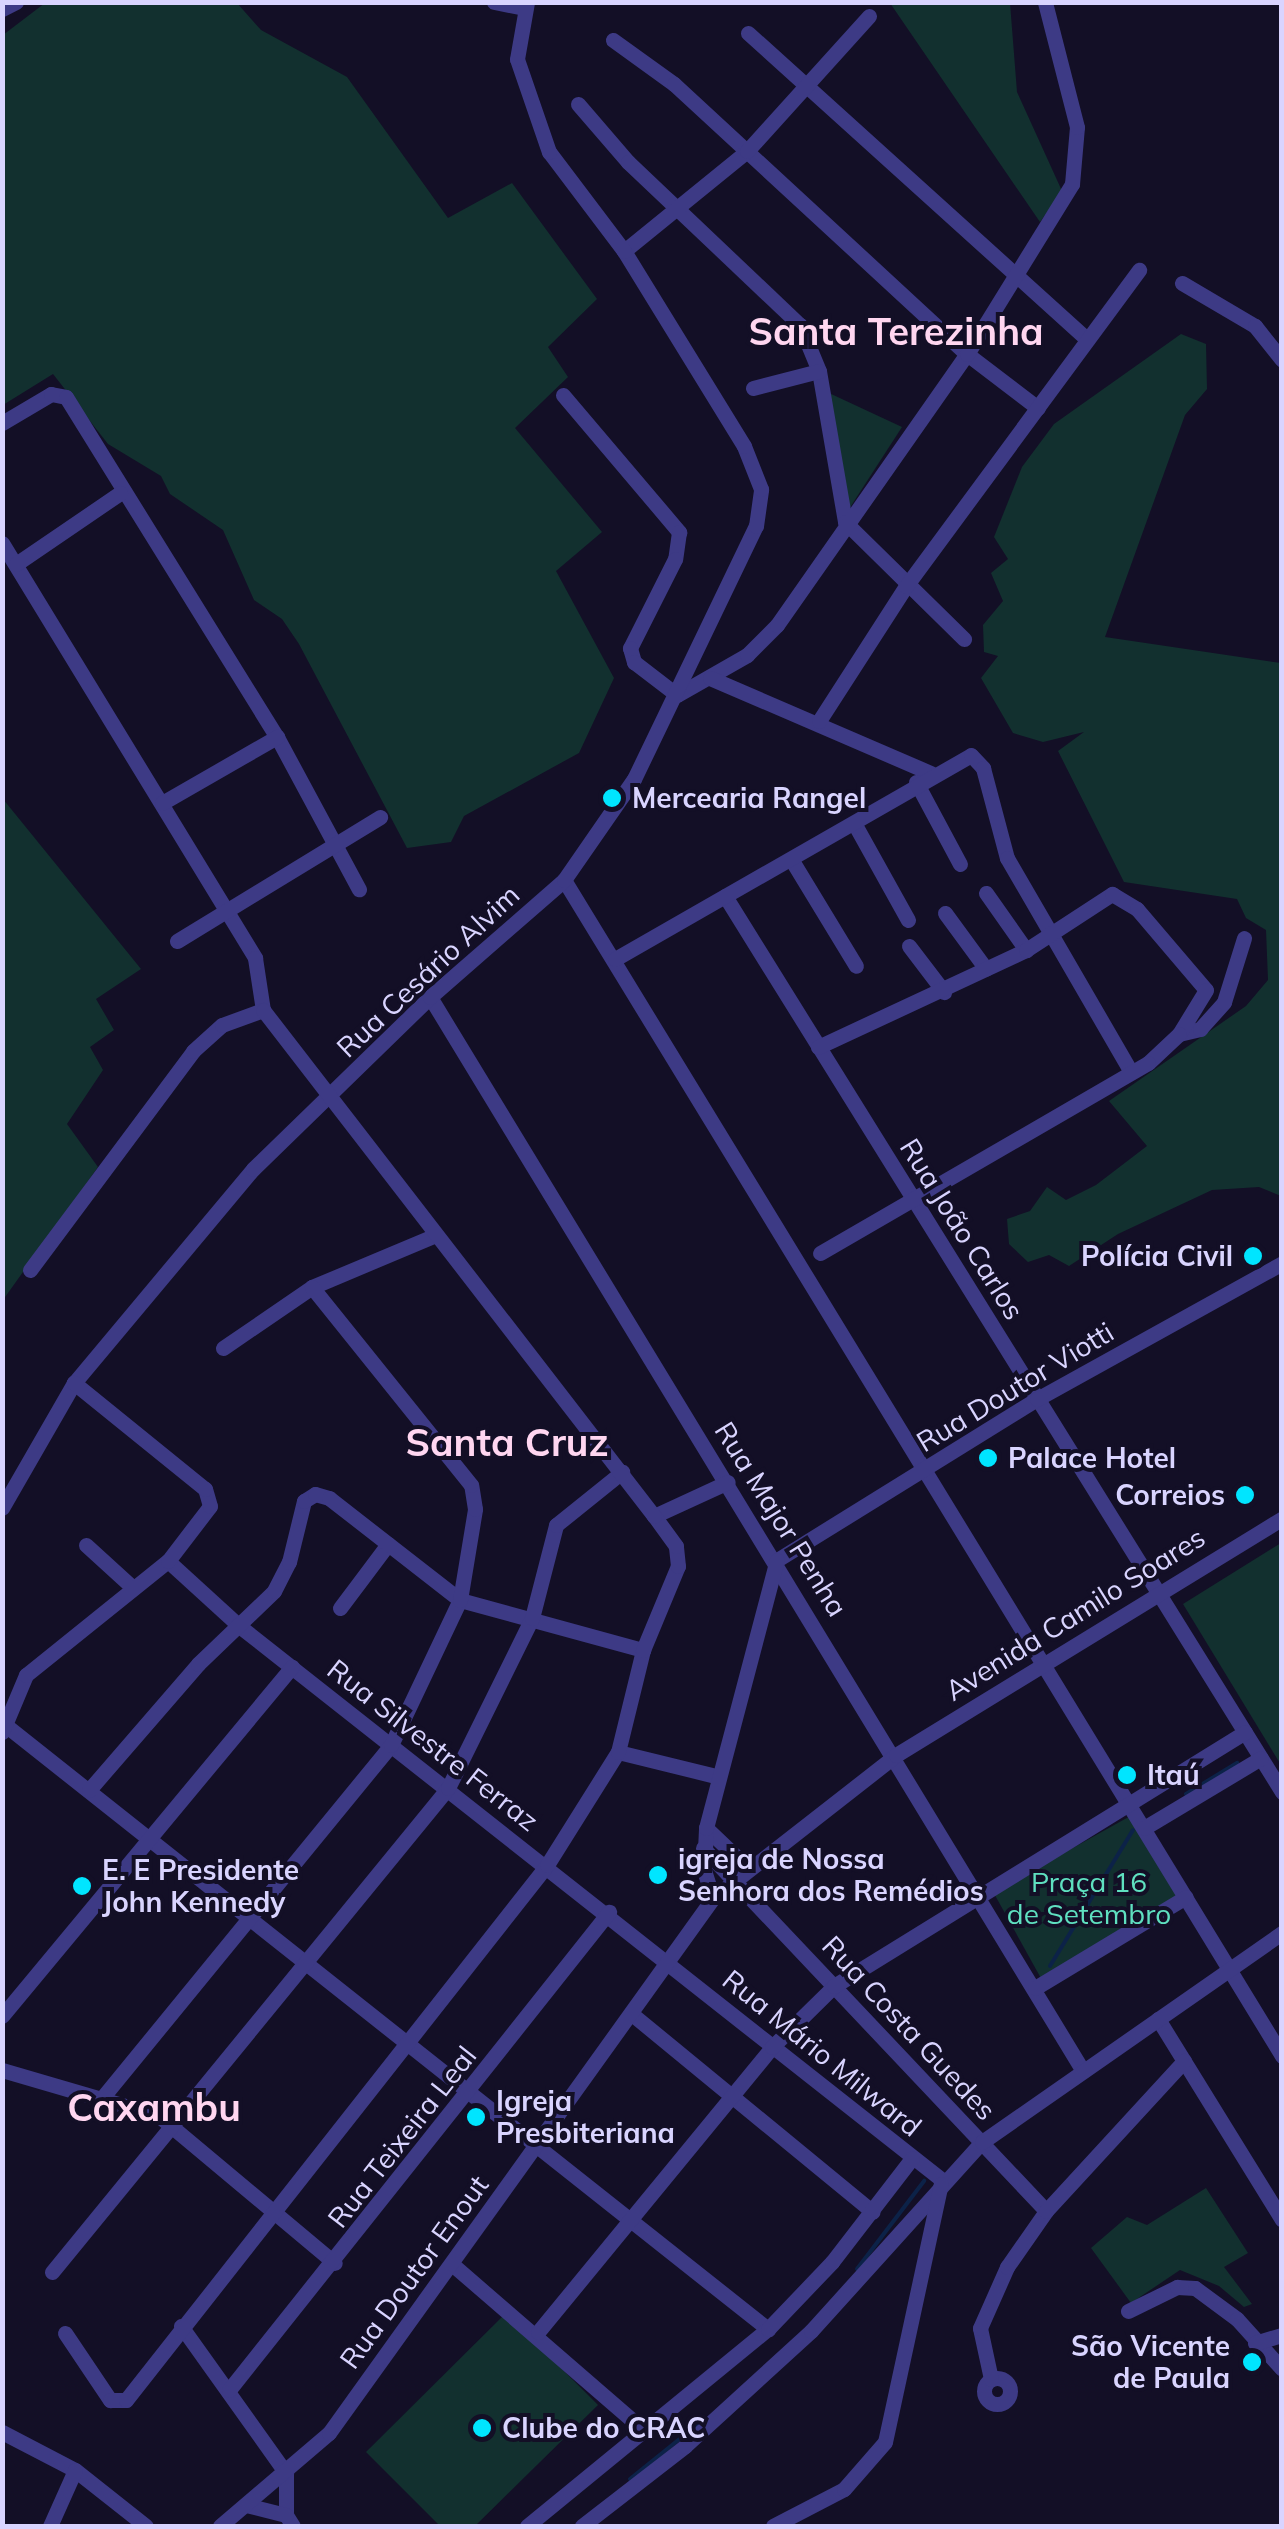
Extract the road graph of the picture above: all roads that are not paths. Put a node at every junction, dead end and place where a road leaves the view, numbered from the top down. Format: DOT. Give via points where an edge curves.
graph roads {
  1 [pos="16,2"];
  2 [pos="494,2"];
  3 [pos="1045,2"];
  4 [pos="526,5"];
  5 [pos="2,9"];
  6 [pos="869,16"];
  7 [pos="748,33"];
  8 [pos="614,40"];
  9 [pos="810,85"];
  10 [pos="578,104"];
  11 [pos="747,151"];
  12 [pos="678,205"];
  13 [pos="624,251"];
  14 [pos="1139,270"];
  15 [pos="1017,277"];
  16 [pos="1182,284"];
  17 [pos="1086,338"];
  18 [pos="968,354"];
  19 [pos="1282,360"];
  20 [pos="818,371"];
  21 [pos="754,388"];
  22 [pos="562,395"];
  23 [pos="1038,408"];
  24 [pos="2,423"];
  25 [pos="120,493"];
  26 [pos="845,522"];
  27 [pos="2,543"];
  28 [pos="16,564"];
  29 [pos="906,586"];
  30 [pos="964,639"];
  31 [pos="710,678"];
  32 [pos="677,695"];
  33 [pos="820,720"];
  34 [pos="276,737"];
  35 [pos="931,772"];
  36 [pos="916,782"];
  37 [pos="162,803"];
  38 [pos="380,817"];
  39 [pos="854,822"];
  40 [pos="338,844"];
  41 [pos="791,860"];
  42 [pos="960,864"];
  43 [pos="564,880"];
  44 [pos="359,889"];
  45 [pos="986,893"];
  46 [pos="725,896"];
  47 [pos="227,910"];
  48 [pos="945,913"];
  49 [pos="908,920"];
  50 [pos="1052,934"];
  51 [pos="1244,938"];
  52 [pos="177,941"];
  53 [pos="909,946"];
  54 [pos="1026,950"];
  55 [pos="615,958"];
  56 [pos="856,966"];
  57 [pos="986,970"];
  58 [pos="944,992"];
  59 [pos="430,997"];
  60 [pos="263,1010"];
  61 [pos="1179,1034"];
  62 [pos="818,1046"];
  63 [pos="1132,1072"];
  64 [pos="326,1099"];
  65 [pos="914,1199"];
  66 [pos="436,1235"];
  67 [pos="820,1253"];
  68 [pos="1282,1264"];
  69 [pos="30,1270"];
  70 [pos="312,1288"];
  71 [pos="223,1348"];
  72 [pos="74,1383"];
  73 [pos="1038,1399"];
  74 [pos="925,1470"];
  75 [pos="622,1472"];
  76 [pos="728,1482"];
  77 [pos="2,1508"];
  78 [pos="654,1516"];
  79 [pos="1282,1518"];
  80 [pos="388,1544"];
  81 [pos="86,1546"];
  82 [pos="168,1560"];
  83 [pos="777,1560"];
  84 [pos="132,1587"];
  85 [pos="1158,1590"];
  86 [pos="460,1600"];
  87 [pos="340,1608"];
  88 [pos="532,1618"];
  89 [pos="238,1625"];
  90 [pos="643,1650"];
  91 [pos="1041,1660"];
  92 [pos="292,1668"];
  93 [pos="3,1728"];
  94 [pos="1244,1732"];
  95 [pos="391,1746"];
  96 [pos="618,1752"];
  97 [pos="896,1755"];
  98 [pos="1260,1758"];
  99 [pos="716,1776"];
  100 [pos="448,1788"];
  101 [pos="89,1790"];
  102 [pos="1282,1792"];
  103 [pos="1128,1802"];
  104 [pos="706,1828"];
  105 [pos="1144,1828"];
  106 [pos="151,1836"];
  107 [pos="704,1848"];
  108 [pos="547,1865"];
  109 [pos="742,1873"];
  110 [pos="977,1895"];
  111 [pos="1186,1897"];
  112 [pos="714,1898"];
  113 [pos="609,1912"];
  114 [pos="253,1917"];
  115 [pos="1282,1934"];
  116 [pos="306,1960"];
  117 [pos="672,1963"];
  118 [pos="1229,1969"];
  119 [pos="834,1986"];
  120 [pos="1035,1988"];
  121 [pos="633,2015"];
  122 [pos="2,2016"];
  123 [pos="1158,2020"];
  124 [pos="408,2038"];
  125 [pos="772,2047"];
  126 [pos="1282,2056"];
  127 [pos="1184,2061"];
  128 [pos="2,2070"];
  129 [pos="1083,2071"];
  130 [pos="472,2090"];
  131 [pos="102,2098"];
  132 [pos="732,2098"];
  133 [pos="172,2125"];
  134 [pos="538,2142"];
  135 [pos="982,2142"];
  136 [pos="912,2158"];
  137 [pos="942,2180"];
  138 [pos="272,2209"];
  139 [pos="1046,2211"];
  140 [pos="873,2212"];
  141 [pos="629,2217"];
  142 [pos="1282,2220"];
  143 [pos="335,2262"];
  144 [pos="452,2265"];
  145 [pos="52,2272"];
  146 [pos="1128,2312"];
  147 [pos="181,2326"];
  148 [pos="768,2328"];
  149 [pos="538,2332"];
  150 [pos="65,2333"];
  151 [pos="1282,2335"];
  152 [pos="1255,2343"];
  153 [pos="1282,2369"];
  154 [pos="992,2379"];
  155 [pos="229,2390"];
  156 [pos="2,2432"];
  157 [pos="647,2432"];
  158 [pos="75,2470"];
  159 [pos="286,2473"];
  160 [pos="264,2490"];
  161 [pos="242,2515"];
  162 [pos="288,2516"];
  163 [pos="50,2526"];
  164 [pos="146,2526"];
  165 [pos="220,2526"];
  166 [pos="266,2526"];
  167 [pos="527,2526"];
  168 [pos="582,2526"];
  169 [pos="773,2526"];
  1 -- 5 [label="street"];
  2 -- 4 [label="street"];
  3 -- 15 [label="street" via="1077,127 1072,184"];
  4 -- 13 [label="street, Rua Cesário Alvim" via="517,59 534,118 567,180"];
  6 -- 9 [label="street"];
  7 -- 9 [label="street"];
  8 -- 11 [label="street"];
  9 -- 11 [label="street"];
  9 -- 15 [label="street"];
  10 -- 12 [label="street" via="628,162"];
  11 -- 12 [label="street"];
  11 -- 18 [label="street"];
  12 -- 13 [label="street"];
  12 -- 20 [label="street" via="788,311"];
  13 -- 32 [label="street, Rua Cesário Alvim" via="744,446 762,489 756,526"];
  14 -- 17 [label="street"];
  15 -- 17 [label="street"];
  15 -- 18 [label="street"];
  16 -- 19 [label="street" via="1254,326"];
  17 -- 23 [label="street"];
  18 -- 23 [label="street"];
  18 -- 26 [label="street"];
  20 -- 21 [label="street"];
  20 -- 26 [label="street"];
  22 -- 32 [label="street" via="679,532 675,559 630,648 642,670"];
  23 -- 29 [label="street"];
  24 -- 25 [label="street" via="51,394 66,397"];
  25 -- 28 [label="street"];
  25 -- 34 [label="street"];
  26 -- 29 [label="street"];
  26 -- 31 [label="street" via="777,625"];
  27 -- 28 [label="street"];
  28 -- 37 [label="street"];
  29 -- 30 [label="street"];
  29 -- 33 [label="street"];
  31 -- 32 [label="street"];
  31 -- 33 [label="street"];
  32 -- 43 [label="street, Rua Cesário Alvim" via="634,779"];
  33 -- 35 [label="street"];
  34 -- 37 [label="street"];
  34 -- 40 [label="street"];
  35 -- 36 [label="street"];
  35 -- 50 [label="street" via="963,756 980,760 994,826"];
  36 -- 39 [label="street"];
  36 -- 42 [label="street"];
  37 -- 47 [label="street"];
  38 -- 40 [label="street"];
  39 -- 41 [label="street"];
  39 -- 49 [label="street"];
  40 -- 44 [label="street"];
  40 -- 47 [label="street"];
  41 -- 46 [label="street"];
  41 -- 56 [label="street"];
  43 -- 55 [label="street"];
  43 -- 59 [label="street, Rua Cesário Alvim"];
  45 -- 54 [label="street"];
  46 -- 55 [label="street"];
  46 -- 62 [label="street, Rua João Carlos"];
  47 -- 52 [label="street"];
  47 -- 60 [label="street" via="262,972"];
  48 -- 57 [label="street"];
  50 -- 54 [label="street"];
  50 -- 61 [label="street" via="1105,897 1117,894 1137,909 1200,978 1206,998"];
  50 -- 63 [label="street"];
  51 -- 61 [label="street" via="1224,1002 1200,1028"];
  53 -- 58 [label="street"];
  54 -- 57 [label="street"];
  55 -- 74 [label="street"];
  57 -- 58 [label="street"];
  58 -- 62 [label="street"];
  59 -- 64 [label="street, Rua Cesário Alvim"];
  59 -- 76 [label="street, Rua Major Penha"];
  60 -- 64 [label="street"];
  60 -- 69 [label="street" via="222,1026 192,1050"];
  61 -- 63 [label="street"];
  62 -- 65 [label="street, Rua João Carlos"];
  63 -- 65 [label="street"];
  64 -- 66 [label="street"];
  64 -- 72 [label="street, Rua Cesário Alvim" via="212,1216"];
  65 -- 67 [label="street"];
  65 -- 73 [label="street, Rua João Carlos"];
  66 -- 70 [label="street"];
  66 -- 75 [label="street"];
  68 -- 73 [label="street, Rua Doutor Viotti"];
  70 -- 71 [label="street"];
  70 -- 86 [label="street" via="471,1484 475,1509"];
  72 -- 77 [label="street, Rua Cesário Alvim"];
  72 -- 82 [label="street" via="204,1489 207,1512"];
  73 -- 74 [label="street, Rua Doutor Viotti"];
  73 -- 85 [label="street, Rua João Carlos"];
  74 -- 83 [label="street, Rua Doutor Viotti"];
  74 -- 91 [label="street"];
  75 -- 78 [label="street"];
  75 -- 88 [label="street" via="556,1525"];
  76 -- 78 [label="street"];
  76 -- 83 [label="street, Rua Major Penha"];
  78 -- 90 [label="street" via="676,1546 678,1566"];
  79 -- 85 [label="street, Avenida Camilo Soares"];
  80 -- 86 [label="street"];
  80 -- 87 [label="street"];
  80 -- 89 [label="street" via="316,1494 304,1501 284,1576"];
  81 -- 84 [label="street"];
  82 -- 84 [label="street"];
  82 -- 89 [label="street, Rua Silvestre Ferraz"];
  83 -- 97 [label="street, Rua Major Penha"];
  83 -- 99 [label="street"];
  84 -- 93 [label="street" via="26,1674"];
  85 -- 91 [label="street, Avenida Camilo Soares"];
  85 -- 94 [label="street, Rua João Carlos"];
  86 -- 88 [label="street"];
  86 -- 95 [label="street"];
  88 -- 90 [label="street"];
  88 -- 100 [label="street"];
  89 -- 92 [label="street, Rua Silvestre Ferraz"];
  89 -- 101 [label="street"];
  90 -- 96 [label="street"];
  91 -- 97 [label="street, Avenida Camilo Soares"];
  91 -- 103 [label="street"];
  92 -- 95 [label="street, Rua Silvestre Ferraz"];
  92 -- 106 [label="street"];
  93 -- 101 [label="street"];
  94 -- 98 [label="street, Rua João Carlos"];
  94 -- 103 [label="street"];
  95 -- 100 [label="street, Rua Silvestre Ferraz"];
  95 -- 114 [label="street"];
  96 -- 99 [label="street"];
  96 -- 108 [label="street"];
  97 -- 109 [label="street, Avenida Camilo Soares"];
  97 -- 110 [label="street, Rua Major Penha"];
  98 -- 102 [label="street, Rua João Carlos"];
  98 -- 105 [label="street"];
  99 -- 104 [label="street"];
  100 -- 108 [label="street, Rua Silvestre Ferraz"];
  100 -- 116 [label="street"];
  101 -- 106 [label="street"];
  103 -- 105 [label="street"];
  103 -- 110 [label="street"];
  104 -- 107 [label="street"];
  104 -- 109 [label="street"];
  105 -- 111 [label="street"];
  106 -- 114 [label="street"];
  106 -- 122 [label="street"];
  107 -- 109 [label="street"];
  107 -- 112 [label="street"];
  108 -- 113 [label="street, Rua Silvestre Ferraz"];
  108 -- 124 [label="street"];
  109 -- 112 [label="street, Rua Doutor Enout"];
  109 -- 119 [label="street, Rua Costa Guedes"];
  110 -- 119 [label="street"];
  110 -- 120 [label="street, Rua Major Penha"];
  111 -- 118 [label="street"];
  111 -- 120 [label="street"];
  112 -- 117 [label="street, Rua Doutor Enout"];
  113 -- 117 [label="street, Rua Silvestre Ferraz"];
  113 -- 130 [label="street, Rua Teixeira Leal"];
  114 -- 116 [label="street"];
  114 -- 131 [label="street"];
  115 -- 118 [label="street"];
  116 -- 124 [label="street"];
  116 -- 133 [label="street"];
  117 -- 121 [label="street, Rua Doutor Enout"];
  117 -- 125 [label="street, Rua Mário Milward"];
  118 -- 123 [label="street"];
  118 -- 126 [label="street"];
  119 -- 125 [label="street"];
  119 -- 135 [label="street, Rua Costa Guedes"];
  120 -- 129 [label="street, Rua Major Penha"];
  121 -- 132 [label="street"];
  121 -- 134 [label="street, Rua Doutor Enout"];
  123 -- 127 [label="street"];
  123 -- 129 [label="street"];
  124 -- 130 [label="street"];
  124 -- 138 [label="street"];
  125 -- 132 [label="street"];
  125 -- 136 [label="street, Rua Mário Milward"];
  127 -- 139 [label="street"];
  127 -- 142 [label="street"];
  128 -- 131 [label="street"];
  129 -- 135 [label="street"];
  130 -- 134 [label="street"];
  130 -- 143 [label="street, Rua Teixeira Leal"];
  131 -- 133 [label="street"];
  132 -- 140 [label="street"];
  132 -- 141 [label="street"];
  133 -- 138 [label="street"];
  133 -- 145 [label="street"];
  134 -- 141 [label="street"];
  134 -- 144 [label="street, Rua Doutor Enout"];
  135 -- 137 [label="street"];
  135 -- 139 [label="street, Rua Costa Guedes"];
  136 -- 137 [label="street, Rua Mário Milward"];
  136 -- 140 [label="street"];
  137 -- 168 [label="street" via="822,2320 685,2446"];
  137 -- 169 [label="street" via="885,2442 844,2490"];
  138 -- 143 [label="street"];
  138 -- 147 [label="street"];
  139 -- 154 [label="street" via="1007,2267 983,2318 980,2336"];
  140 -- 148 [label="street"];
  141 -- 148 [label="street"];
  141 -- 149 [label="street"];
  143 -- 155 [label="street, Rua Teixeira Leal"];
  144 -- 149 [label="street"];
  144 -- 159 [label="street, Rua Doutor Enout" via="329,2433"];
  146 -- 152 [label="street" via="1189,2286 1222,2305"];
  147 -- 150 [label="street" via="118,2404"];
  147 -- 155 [label="street"];
  148 -- 157 [label="street"];
  149 -- 157 [label="street"];
  151 -- 152 [label="street"];
  152 -- 153 [label="street"];
  155 -- 159 [label="street"];
  156 -- 158 [label="street"];
  157 -- 167 [label="street"];
  158 -- 163 [label="street"];
  158 -- 164 [label="street"];
  159 -- 160 [label="street, Rua Doutor Enout"];
  159 -- 162 [label="street"];
  160 -- 161 [label="street, Rua Doutor Enout"];
  160 -- 162 [label="street"];
  161 -- 162 [label="street"];
  161 -- 165 [label="street, Rua Doutor Enout"];
  162 -- 166 [label="street"];
}
